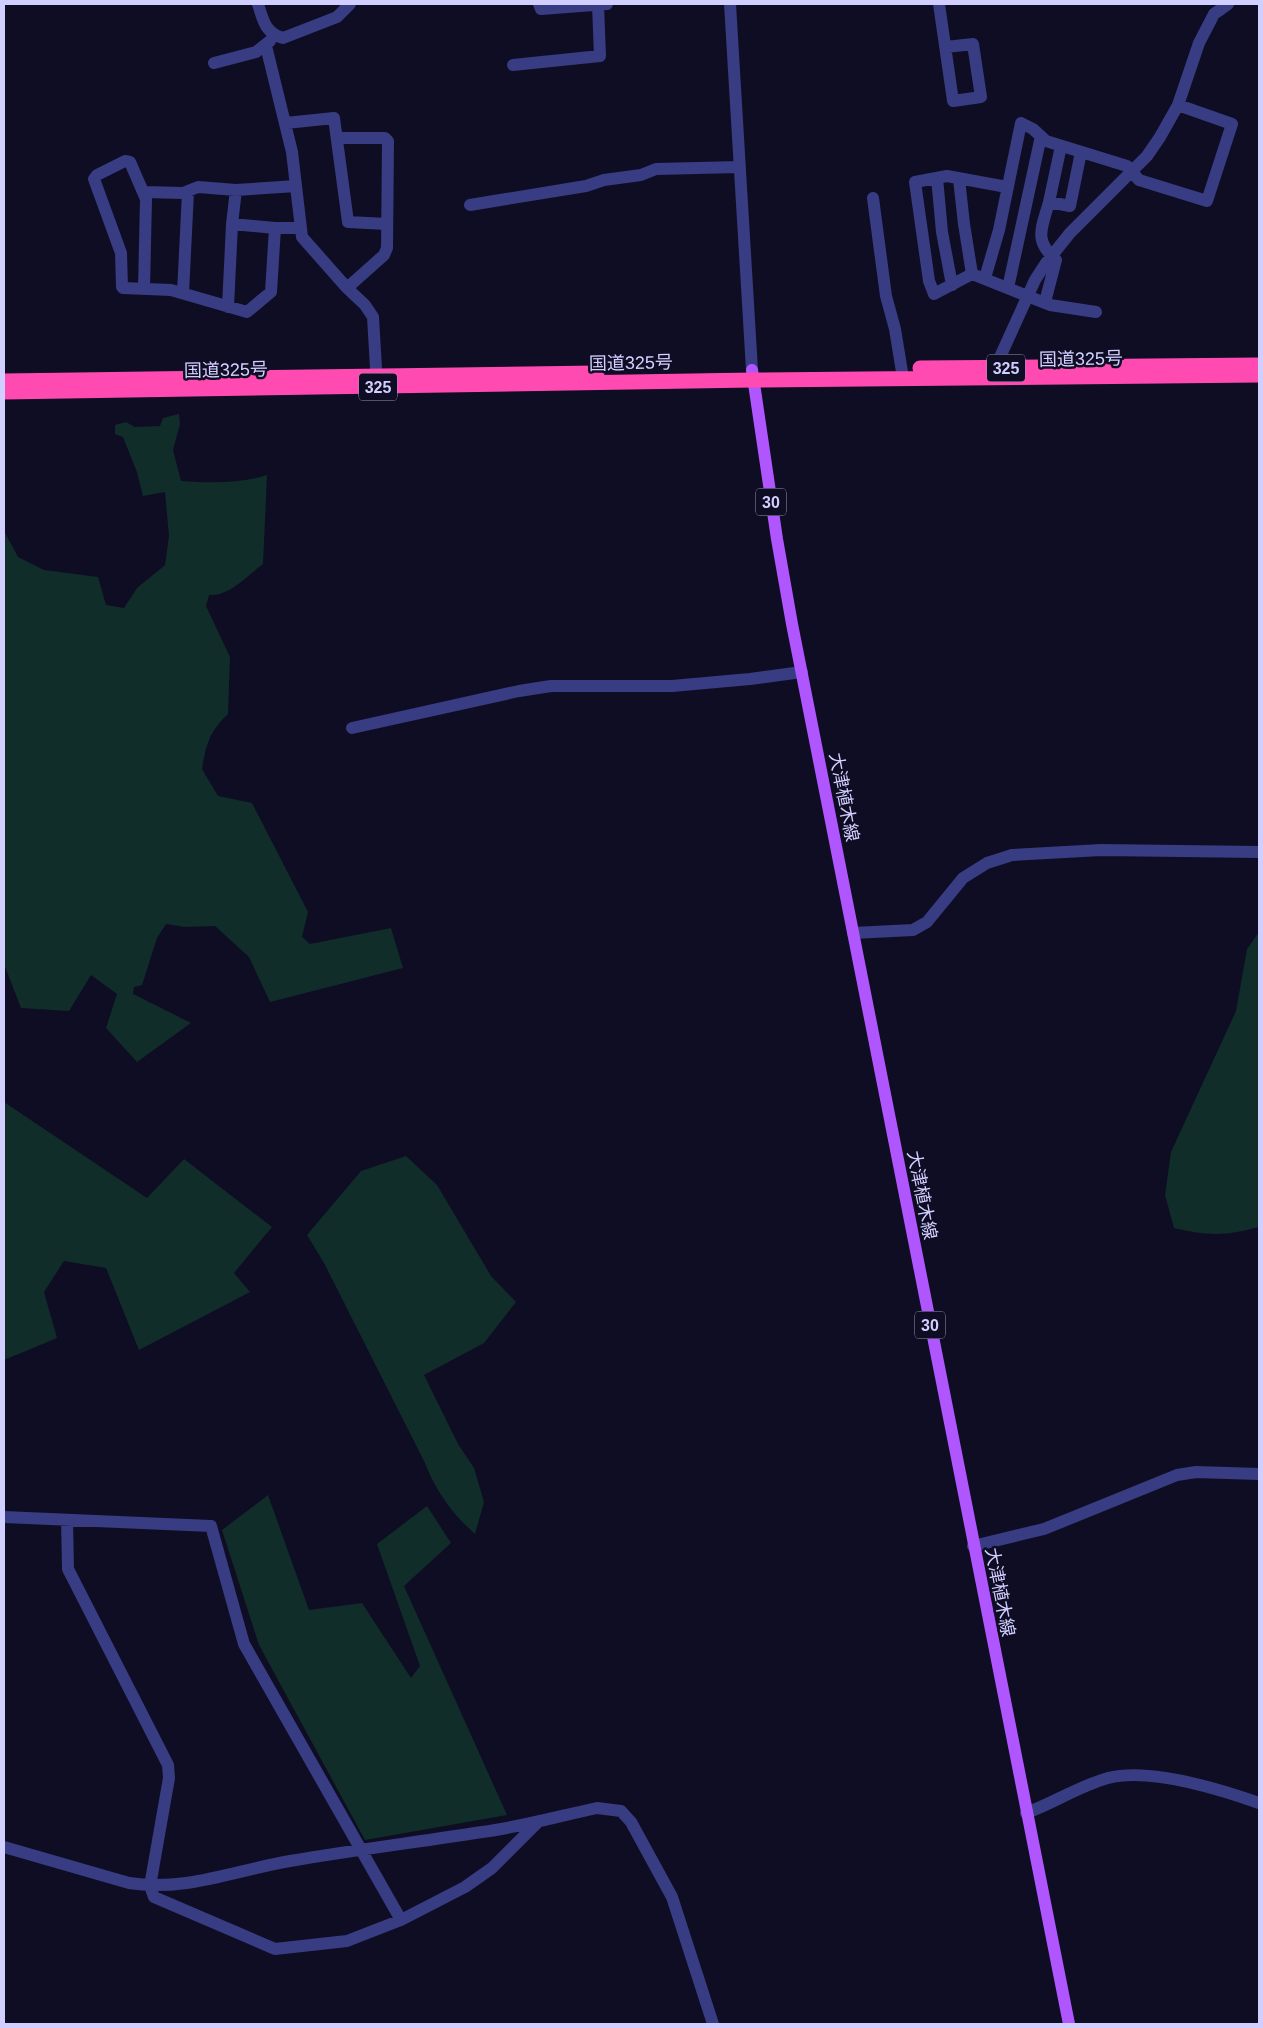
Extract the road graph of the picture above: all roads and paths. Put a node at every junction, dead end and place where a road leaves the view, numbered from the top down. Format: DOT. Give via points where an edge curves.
graph roads {
  1 [pos="258,4"];
  2 [pos="350,4"];
  3 [pos="539,4"];
  4 [pos="594,4"];
  5 [pos="730,4"];
  6 [pos="939,4"];
  7 [pos="1228,4"];
  8 [pos="274,36"];
  9 [pos="266,46"];
  10 [pos="946,48"];
  11 [pos="214,63"];
  12 [pos="513,65"];
  13 [pos="1178,105"];
  14 [pos="286,123"];
  15 [pos="1041,136"];
  16 [pos="338,138"];
  17 [pos="1061,146"];
  18 [pos="1081,152"];
  19 [pos="740,166"];
  20 [pos="1131,171"];
  21 [pos="937,178"];
  22 [pos="959,179"];
  23 [pos="296,186"];
  24 [pos="1007,187"];
  25 [pos="236,190"];
  26 [pos="144,192"];
  27 [pos="188,192"];
  28 [pos="873,198"];
  29 [pos="1049,202"];
  30 [pos="470,204"];
  31 [pos="232,224"];
  32 [pos="387,224"];
  33 [pos="275,228"];
  34 [pos="300,228"];
  35 [pos="1052,256"];
  36 [pos="972,274"];
  37 [pos="986,278"];
  38 [pos="952,285"];
  39 [pos="144,288"];
  40 [pos="347,288"];
  41 [pos="1008,288"];
  42 [pos="184,293"];
  43 [pos="1028,296"];
  44 [pos="1045,302"];
  45 [pos="228,307"];
  46 [pos="1096,312"];
  47 [pos="1259,365"];
  48 [pos="995,373"];
  49 [pos="902,374"];
  50 [pos="752,375"];
  51 [pos="1259,375"];
  52 [pos="4,381"];
  53 [pos="377,381"];
  54 [pos="4,392"];
  55 [pos="802,672"];
  56 [pos="352,728"];
  57 [pos="1259,852"];
  58 [pos="853,934"];
  59 [pos="1259,1474"];
  60 [pos="4,1517"];
  61 [pos="67,1520"];
  62 [pos="973,1546"];
  63 [pos="1259,1803"];
  64 [pos="1026,1813"];
  65 [pos="540,1820"];
  66 [pos="4,1847"];
  67 [pos="361,1849"];
  68 [pos="150,1886"];
  69 [pos="401,1920"];
  70 [pos="714,2024"];
  71 [pos="1069,2024"];
  1 -- 8 [label="street" via="263,23"];
  2 -- 8 [label="street" via="337,16 283,38"];
  3 -- 4 [label="street" via="541,9"];
  4 -- 12 [label="street" via="600,56"];
  5 -- 19 [label="street"];
  6 -- 10 [label="street"];
  7 -- 13 [label="street" via="1214,14 1199,43"];
  8 -- 9 [label="street"];
  9 -- 11 [label="street" via="256,52"];
  9 -- 14 [label="street"];
  10 -- 10 [label="street" via="954,101 980,97 973,44"];
  13 -- 20 [label="street" via="1147,156"];
  13 -- 20 [label="street" via="1232,124 1207,201 1139,180"];
  14 -- 16 [label="street" via="332,117 336,121"];
  14 -- 23 [label="street"];
  15 -- 17 [label="street"];
  15 -- 24 [label="street" via="1021,123"];
  15 -- 41 [label="street"];
  16 -- 32 [label="street" via="348,222"];
  16 -- 32 [label="street" via="387,139"];
  17 -- 18 [label="street"];
  17 -- 29 [label="street"];
  18 -- 20 [label="street" via="1127,166"];
  18 -- 29 [label="street" via="1070,206"];
  19 -- 30 [label="street" via="656,169 586,186"];
  19 -- 50 [label="street"];
  20 -- 35 [label="street"];
  21 -- 22 [label="street"];
  21 -- 38 [label="street" via="942,232"];
  21 -- 38 [label="street" via="915,182 924,253 934,294"];
  22 -- 24 [label="street"];
  22 -- 36 [label="street"];
  23 -- 25 [label="street"];
  23 -- 34 [label="street"];
  24 -- 37 [label="street"];
  25 -- 27 [label="street" via="198,187"];
  25 -- 31 [label="street"];
  26 -- 27 [label="street"];
  26 -- 39 [label="street"];
  26 -- 39 [label="street" via="128,160 94,176 121,253 121,286"];
  27 -- 42 [label="street"];
  28 -- 49 [label="street" via="886,296"];
  29 -- 35 [label="street" via="1040,237 1041,245"];
  31 -- 33 [label="street"];
  31 -- 45 [label="street"];
  32 -- 40 [label="street" via="386,252"];
  33 -- 34 [label="street"];
  33 -- 45 [label="street" via="271,292 247,312"];
  34 -- 40 [label="street" via="306,244"];
  35 -- 43 [label="street"];
  35 -- 44 [label="street" via="1056,260"];
  36 -- 37 [label="street"];
  36 -- 38 [label="street"];
  37 -- 41 [label="street"];
  39 -- 42 [label="street"];
  40 -- 53 [label="street" via="373,317"];
  41 -- 43 [label="street"];
  42 -- 45 [label="street"];
  43 -- 44 [label="street"];
  43 -- 48 [label="street"];
  44 -- 46 [label="street"];
  47 -- 48 [label="highway, 国道325号 / 325"];
  48 -- 49 [label="highway, 国道325号 / 325"];
  48 -- 51 [label="highway, 国道325号 / 325"];
  49 -- 50 [label="highway, 国道325号 / 325"];
  50 -- 53 [label="highway, 国道325号 / 325"];
  50 -- 55 [label="main road, 大津植木線 / 30"];
  52 -- 53 [label="highway, 国道325号 / 325"];
  53 -- 54 [label="highway, 国道325号 / 325"];
  55 -- 56 [label="street" via="672,686 551,686"];
  55 -- 58 [label="main road, 大津植木線 / 30"];
  57 -- 58 [label="street" via="1101,850 1012,855 987,863 963,878 927,922 913,930"];
  58 -- 62 [label="main road, 大津植木線 / 30"];
  59 -- 62 [label="street" via="1196,1472 1177,1475 1044,1529"];
  60 -- 61 [label="street"];
  61 -- 67 [label="street" via="211,1526 244,1644"];
  61 -- 68 [label="street" via="68,1569 168,1766 169,1778"];
  62 -- 64 [label="main road, 大津植木線 / 30"];
  63 -- 64 [label="street" via="1199,1785 1126,1776 1108,1778"];
  64 -- 71 [label="main road, 大津植木線 / 30"];
  65 -- 67 [label="street" via="484,1832"];
  65 -- 69 [label="street" via="492,1868 465,1887"];
  65 -- 70 [label="street" via="598,1808 621,1810 631,1822 672,1897"];
  66 -- 68 [label="street" via="87,1872"];
  67 -- 68 [label="street" via="262,1866 211,1880"];
  67 -- 69 [label="street"];
  68 -- 69 [label="street" via="154,1897 275,1949 347,1941"];
}
